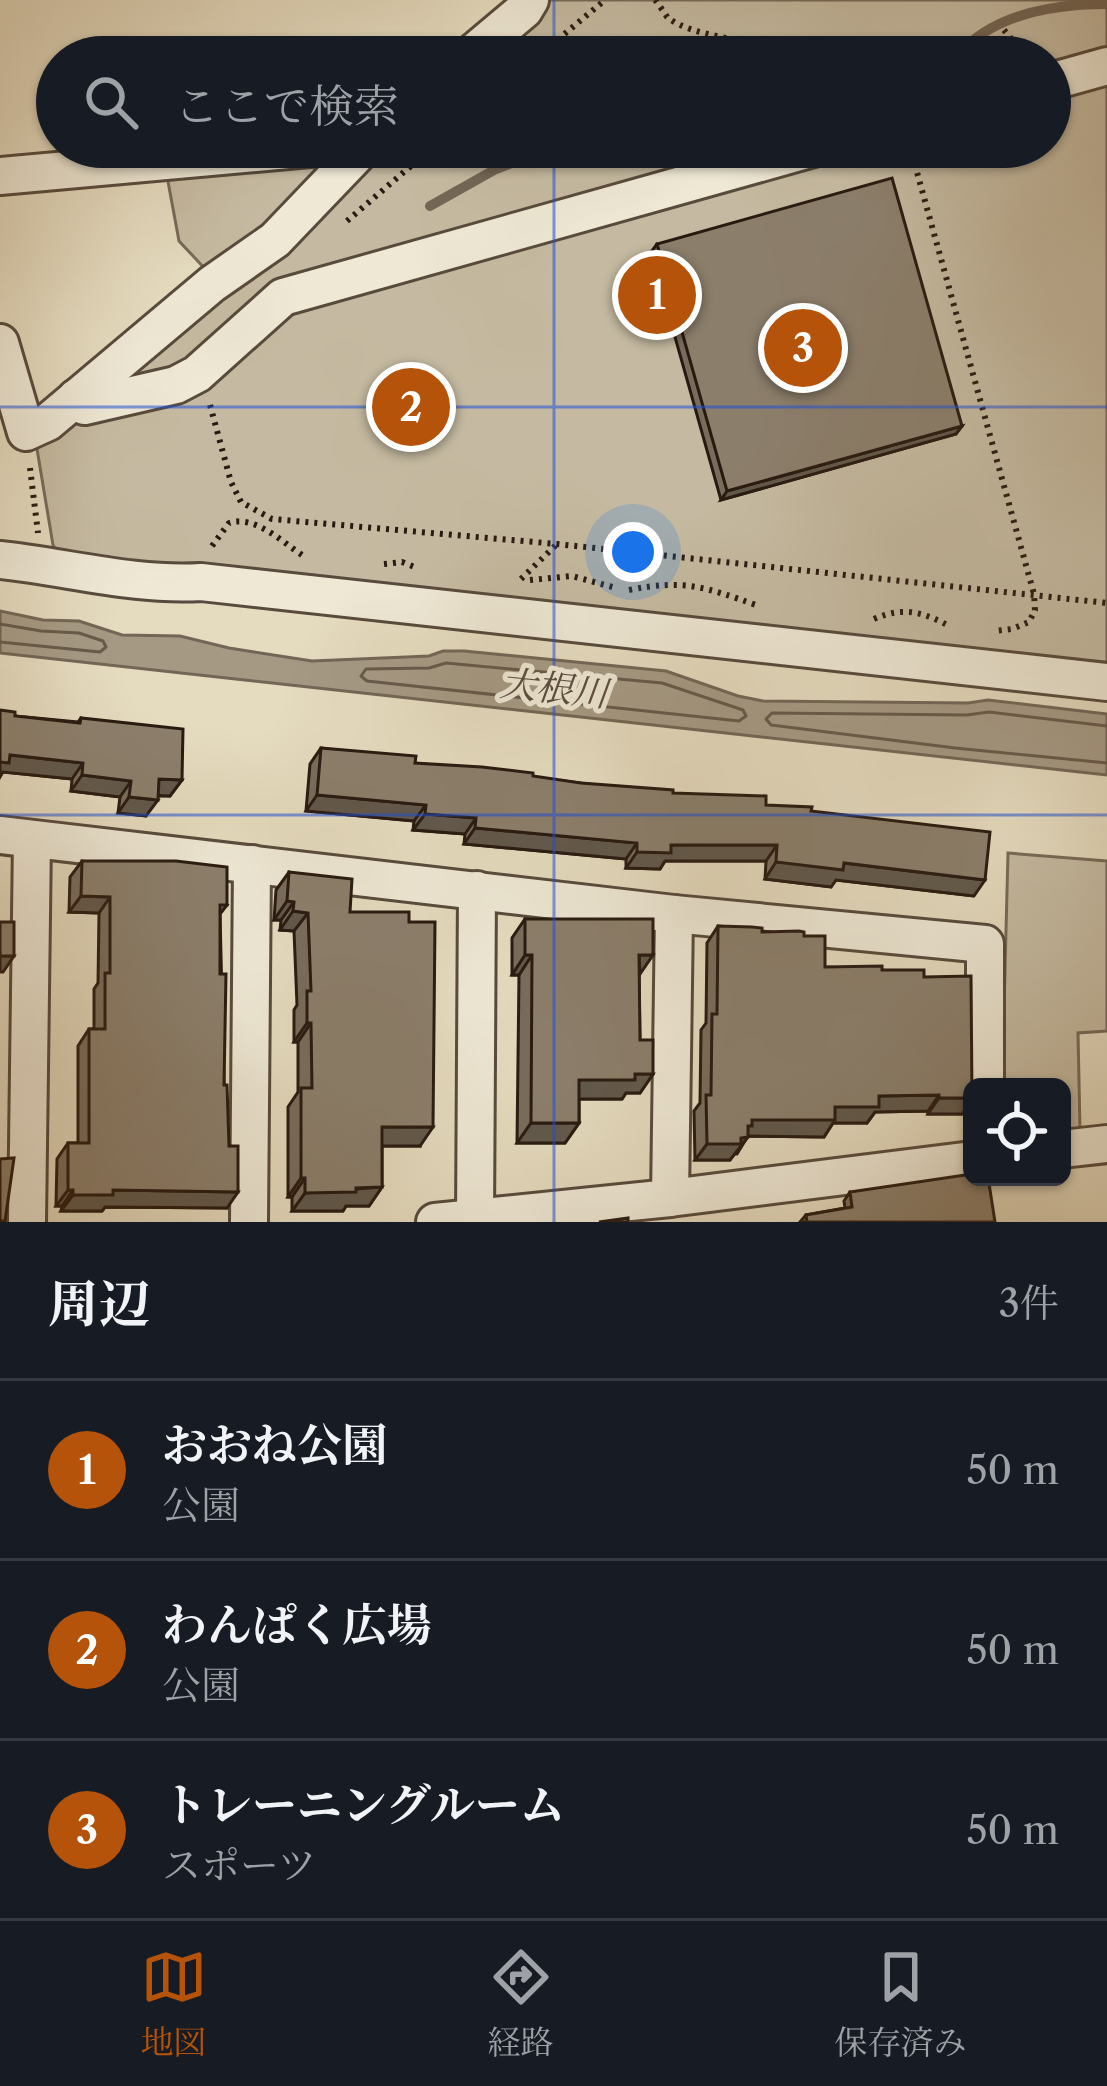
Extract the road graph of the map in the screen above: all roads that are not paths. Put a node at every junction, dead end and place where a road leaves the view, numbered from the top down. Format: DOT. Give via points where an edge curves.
graph roads {
  1 [pos="530,0"];
  2 [pos="493,36"];
  3 [pos="1107,66"];
  4 [pos="1071,76"];
  5 [pos="89,168"];
  6 [pos="344,168"];
  7 [pos="743,168"];
  8 [pos="0,176"];
  9 [pos="0,343"];
  10 [pos="76,398"];
  11 [pos="0,560"];
  12 [pos="1107,682"];
  13 [pos="16,837"];
  14 [pos="252,864"];
  15 [pos="477,890"];
  16 [pos="674,914"];
  17 [pos="985,1078"];
  18 [pos="1107,1144"];
  19 [pos="1071,1148"];
  20 [pos="963,1161"];
  21 [pos="670,1198"];
  22 [pos="475,1219"];
  23 [pos="27,1222"];
  24 [pos="249,1222"];
  25 [pos="435,1222"];
  1 -- 2 [label="street"];
  3 -- 4 [label="street"];
  5 -- 8 [label="street"];
  6 -- 10 [label="street" via="274,240"];
  7 -- 10 [label="street" via="283,297 176,385 85,406"];
  9 -- 10 [label="street" via="26,432"];
  11 -- 12 [label="street"];
  13 -- 14 [label="street"];
  13 -- 23 [label="street"];
  14 -- 15 [label="street"];
  14 -- 24 [label="street"];
  15 -- 16 [label="street"];
  15 -- 22 [label="street"];
  16 -- 17 [label="street" via="986,944"];
  16 -- 21 [label="street"];
  18 -- 19 [label="street"];
  20 -- 21 [label="street"];
  21 -- 22 [label="street"];
  22 -- 25 [label="street"];
}
